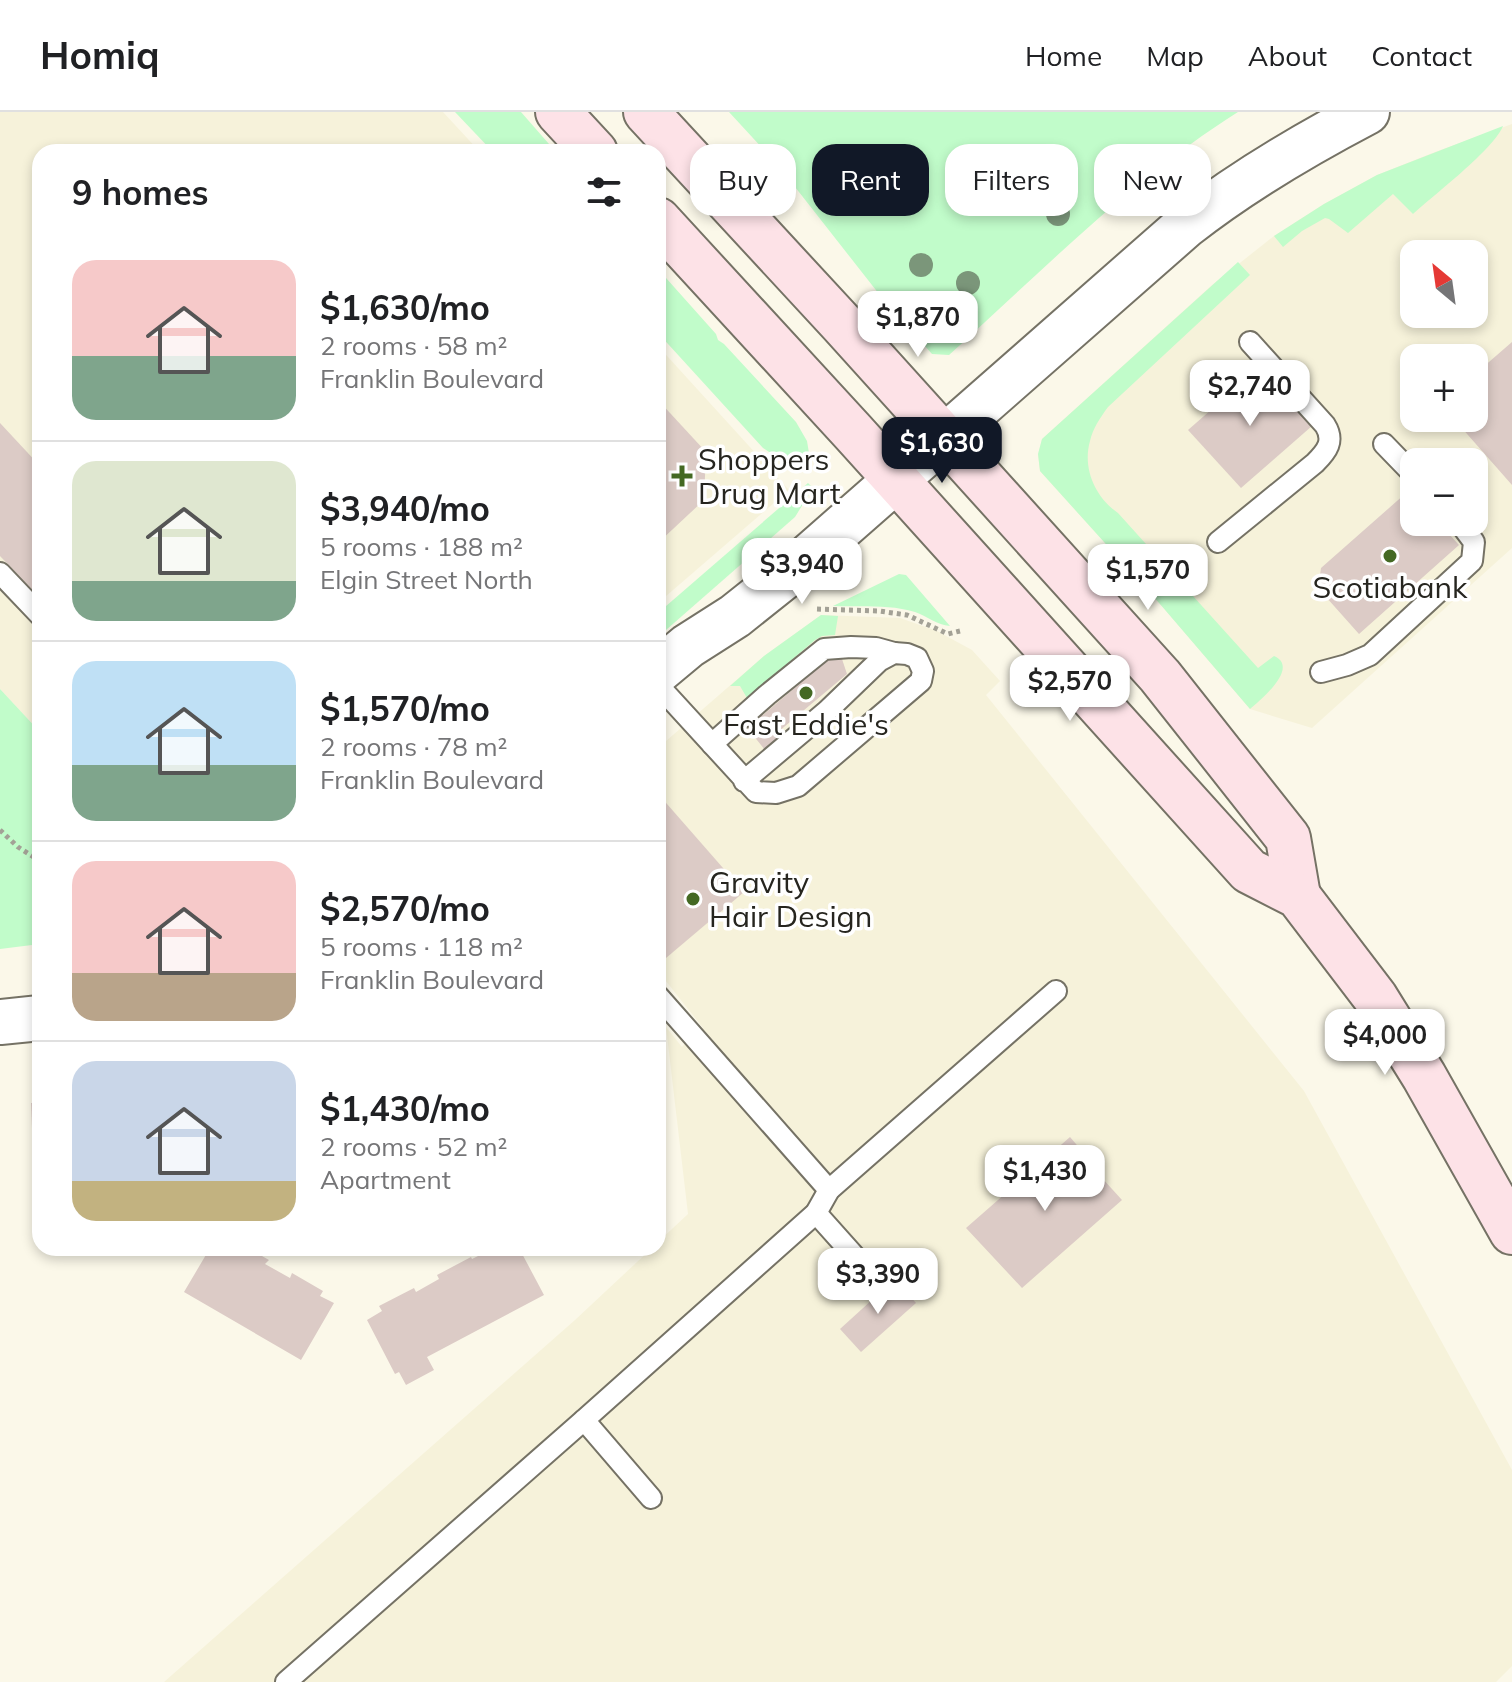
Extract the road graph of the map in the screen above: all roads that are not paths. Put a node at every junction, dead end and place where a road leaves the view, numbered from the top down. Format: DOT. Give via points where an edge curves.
graph roads {
  1 [pos="558,112"];
  2 [pos="646,112"];
  3 [pos="1347,117"];
  4 [pos="588,144"];
  5 [pos="666,229"];
  6 [pos="1250,342"];
  7 [pos="944,438"];
  8 [pos="1384,444"];
  9 [pos="1400,461"];
  10 [pos="896,480"];
  11 [pos="1470,536"];
  12 [pos="1218,542"];
  13 [pos="0,573"];
  14 [pos="32,607"];
  15 [pos="894,653"];
  16 [pos="666,664"];
  17 [pos="1321,672"];
  18 [pos="666,694"];
  19 [pos="712,744"];
  20 [pos="744,781"];
  21 [pos="1298,896"];
  22 [pos="1056,991"];
  23 [pos="666,1005"];
  24 [pos="32,1019"];
  25 [pos="0,1022"];
  26 [pos="829,1190"];
  27 [pos="816,1213"];
  28 [pos="1512,1232"];
  29 [pos="883,1288"];
  30 [pos="584,1420"];
  31 [pos="651,1498"];
  32 [pos="286,1682"];
  1 -- 4 [label="main road"];
  2 -- 7 [label="main road"];
  3 -- 7 [label="street" via="1185,226"];
  5 -- 10 [label="main road"];
  6 -- 12 [label="lane" via="1325,425 1330,439 1315,463"];
  7 -- 10 [label="street"];
  7 -- 21 [label="main road" via="1222,752 1288,838"];
  8 -- 9 [label="lane"];
  10 -- 16 [label="street" via="799,565"];
  10 -- 21 [label="main road" via="1249,871"];
  11 -- 17 [label="lane" via="1472,561 1370,655"];
  13 -- 14 [label="lane"];
  15 -- 19 [label="lane" via="824,649"];
  15 -- 20 [label="lane"];
  15 -- 20 [label="lane" via="917,658 921,681 798,786 756,792"];
  18 -- 19 [label="lane"];
  19 -- 20 [label="lane"];
  21 -- 28 [label="main road" via="1375,997"];
  22 -- 26 [label="lane"];
  23 -- 26 [label="lane"];
  24 -- 25 [label="street"];
  26 -- 27 [label="lane"];
  27 -- 29 [label="lane"];
  27 -- 30 [label="lane"];
  30 -- 31 [label="lane"];
  30 -- 32 [label="lane"];
}
